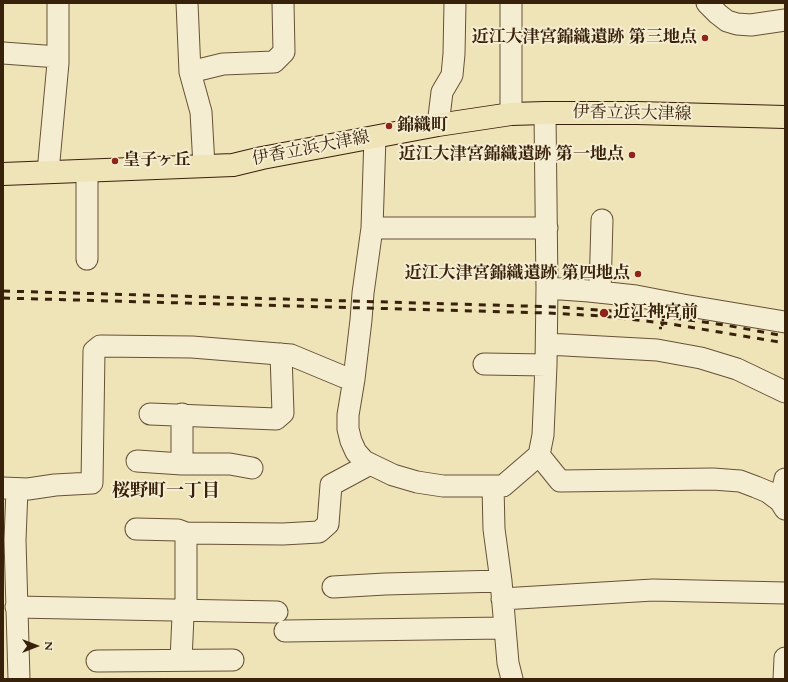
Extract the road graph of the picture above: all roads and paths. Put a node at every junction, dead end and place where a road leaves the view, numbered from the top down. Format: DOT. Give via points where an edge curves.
graph roads {
  1 [pos="58,3"];
  2 [pos="187,3"];
  3 [pos="283,3"];
  4 [pos="455,3"];
  5 [pos="511,3"];
  6 [pos="707,3"];
  7 [pos="785,20"];
  8 [pos="3,53"];
  9 [pos="58,57"];
  10 [pos="190,72"];
  11 [pos="545,113"];
  12 [pos="512,114"];
  13 [pos="785,117"];
  14 [pos="438,125"];
  15 [pos="376,137"];
  16 [pos="204,166"];
  17 [pos="86,171"];
  18 [pos="48,172"];
  19 [pos="3,174"];
  20 [pos="602,220"];
  21 [pos="372,228"];
  22 [pos="547,228"];
  23 [pos="86,259"];
  24 [pos="547,288"];
  25 [pos="600,292"];
  26 [pos="785,322"];
  27 [pos="547,344"];
  28 [pos="281,354"];
  29 [pos="484,364"];
  30 [pos="546,365"];
  31 [pos="354,379"];
  32 [pos="785,392"];
  33 [pos="150,414"];
  34 [pos="182,414"];
  35 [pos="539,455"];
  36 [pos="137,460"];
  37 [pos="182,464"];
  38 [pos="370,464"];
  39 [pos="252,468"];
  40 [pos="785,479"];
  41 [pos="493,486"];
  42 [pos="10,488"];
  43 [pos="783,505"];
  44 [pos="136,529"];
  45 [pos="186,532"];
  46 [pos="333,587"];
  47 [pos="501,590"];
  48 [pos="785,593"];
  49 [pos="16,606"];
  50 [pos="184,610"];
  51 [pos="277,612"];
  52 [pos="504,628"];
  53 [pos="285,631"];
  54 [pos="785,658"];
  55 [pos="181,660"];
  56 [pos="233,660"];
  57 [pos="97,661"];
  58 [pos="19,679"];
  59 [pos="512,679"];
  60 [pos="784,679"];
  1 -- 9 [label="street"];
  2 -- 10 [label="street"];
  3 -- 10 [label="street" via="284,52 274,62 224,64"];
  4 -- 14 [label="street" via="452,75 442,92"];
  5 -- 12 [label="street"];
  6 -- 7 [label="street" via="727,21 737,24"];
  8 -- 9 [label="street"];
  9 -- 18 [label="street"];
  10 -- 16 [label="street" via="201,112"];
  11 -- 12 [label="main road, 伊香立浜大津線"];
  11 -- 13 [label="main road, 伊香立浜大津線"];
  11 -- 22 [label="street"];
  12 -- 14 [label="main road, 伊香立浜大津線"];
  14 -- 15 [label="main road, 伊香立浜大津線"];
  15 -- 16 [label="main road, 伊香立浜大津線" via="233,165"];
  15 -- 21 [label="street"];
  16 -- 17 [label="main road, 伊香立浜大津線"];
  17 -- 18 [label="main road, 伊香立浜大津線"];
  17 -- 23 [label="street"];
  18 -- 19 [label="main road, 伊香立浜大津線"];
  20 -- 25 [label="street"];
  21 -- 22 [label="street"];
  21 -- 31 [label="street"];
  22 -- 24 [label="street"];
  24 -- 25 [label="street"];
  24 -- 27 [label="street"];
  25 -- 26 [label="street"];
  27 -- 30 [label="street"];
  27 -- 32 [label="street" via="657,350 701,358 737,369"];
  28 -- 31 [label="street" via="291,355"];
  28 -- 34 [label="street" via="282,413 276,419"];
  28 -- 42 [label="street" via="192,347 100,346 94,351 92,483 28,489"];
  29 -- 30 [label="street"];
  30 -- 35 [label="street" via="543,435"];
  31 -- 38 [label="street" via="348,429 356,452"];
  33 -- 34 [label="street"];
  34 -- 37 [label="street"];
  35 -- 41 [label="street" via="503,486"];
  35 -- 43 [label="street" via="560,481 726,480 768,492"];
  36 -- 37 [label="street"];
  37 -- 39 [label="street" via="230,464"];
  38 -- 41 [label="street" via="417,482 443,486"];
  38 -- 45 [label="street" via="331,485 328,524 319,532"];
  40 -- 43 [label="street"];
  41 -- 47 [label="street" via="494,529"];
  42 -- 49 [label="street" via="15,540"];
  44 -- 45 [label="street"];
  45 -- 50 [label="street"];
  46 -- 47 [label="street" via="385,584"];
  47 -- 48 [label="street"];
  47 -- 52 [label="street"];
  49 -- 50 [label="street"];
  49 -- 58 [label="street"];
  50 -- 51 [label="street"];
  50 -- 55 [label="street"];
  52 -- 53 [label="street"];
  52 -- 59 [label="street"];
  54 -- 60 [label="street"];
  55 -- 56 [label="street"];
  55 -- 57 [label="street"];
}
